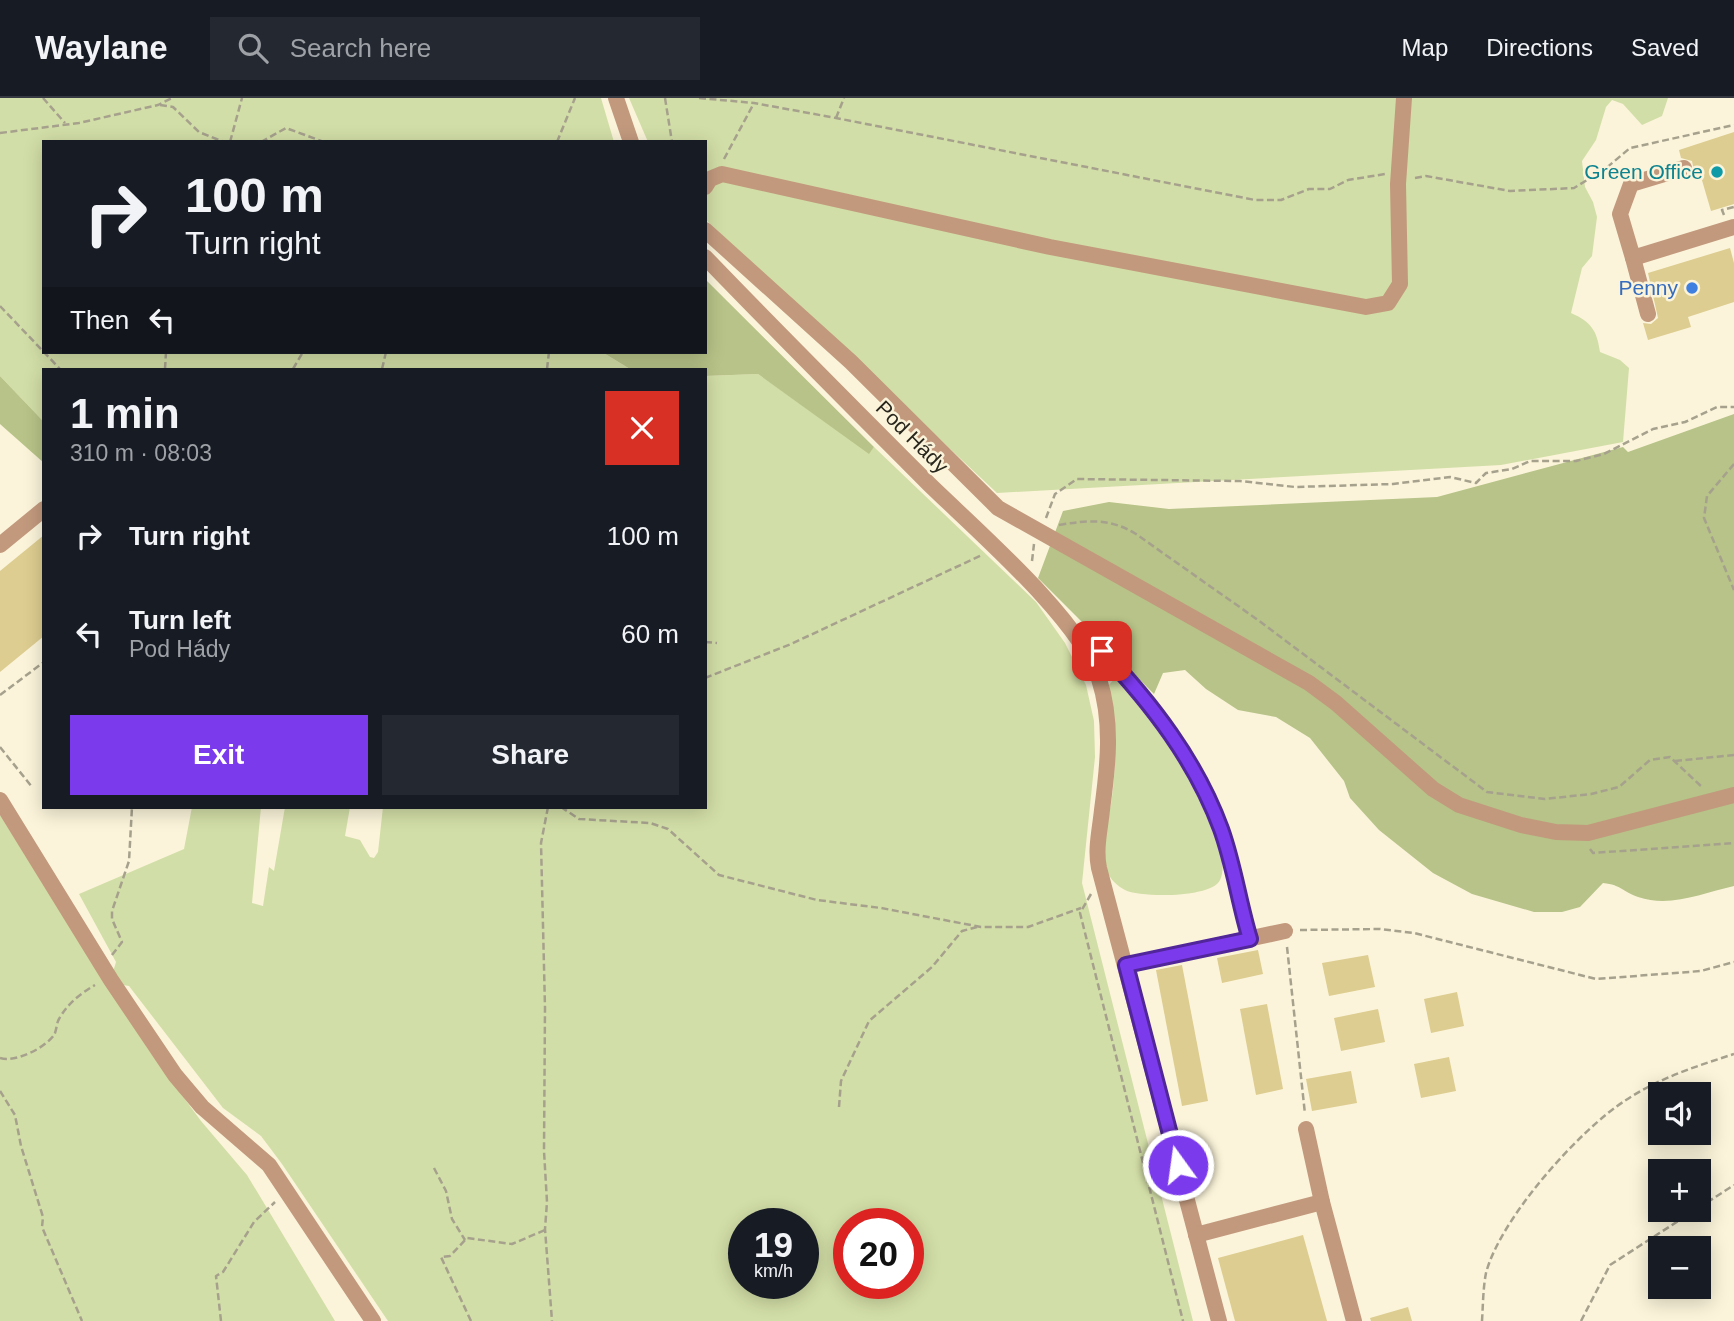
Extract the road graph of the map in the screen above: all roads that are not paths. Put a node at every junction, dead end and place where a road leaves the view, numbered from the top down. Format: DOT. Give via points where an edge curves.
graph roads {
  1 [pos="616,98"];
  2 [pos="1405,98"];
  3 [pos="630,140"];
  4 [pos="1684,168"];
  5 [pos="707,184"];
  6 [pos="1734,227"];
  7 [pos="707,232"];
  8 [pos="1633,258"];
  9 [pos="707,259"];
  10 [pos="1648,314"];
  11 [pos="42,511"];
  12 [pos="0,545"];
  13 [pos="1086,651"];
  14 [pos="1734,795"];
  15 [pos="0,800"];
  16 [pos="1285,931"];
  17 [pos="1250,939"];
  18 [pos="1126,965"];
  19 [pos="1306,1129"];
  20 [pos="1322,1202"];
  21 [pos="1196,1235"];
  22 [pos="373,1321"];
  23 [pos="1219,1321"];
  24 [pos="1354,1321"];
  1 -- 3 [label="street"];
  2 -- 5 [label="street" via="1399,173 1400,284 1388,303 1366,307 1050,247 722,174"];
  4 -- 8 [label="street" via="1631,184 1620,214"];
  6 -- 8 [label="street"];
  7 -- 14 [label="street" via="851,362 998,508 1309,683 1433,789 1459,805 1521,825 1588,833"];
  8 -- 10 [label="street"];
  9 -- 13 [label="street, Pod Hády" via="1023,576"];
  11 -- 12 [label="street"];
  13 -- 17 [label="street, Pod Hády" via="1102,651 1125,675 1152,706 1195,772 1221,830"];
  13 -- 18 [label="street, Pod Hády" via="1099,678 1108,720 1097,851"];
  15 -- 22 [label="street" via="175,1075 214,1118 249,1145 288,1191"];
  16 -- 17 [label="street"];
  17 -- 18 [label="street"];
  18 -- 21 [label="street, Pod Hády"];
  19 -- 20 [label="street"];
  20 -- 21 [label="street"];
  20 -- 24 [label="street"];
  21 -- 23 [label="street, Pod Hády"];
}
